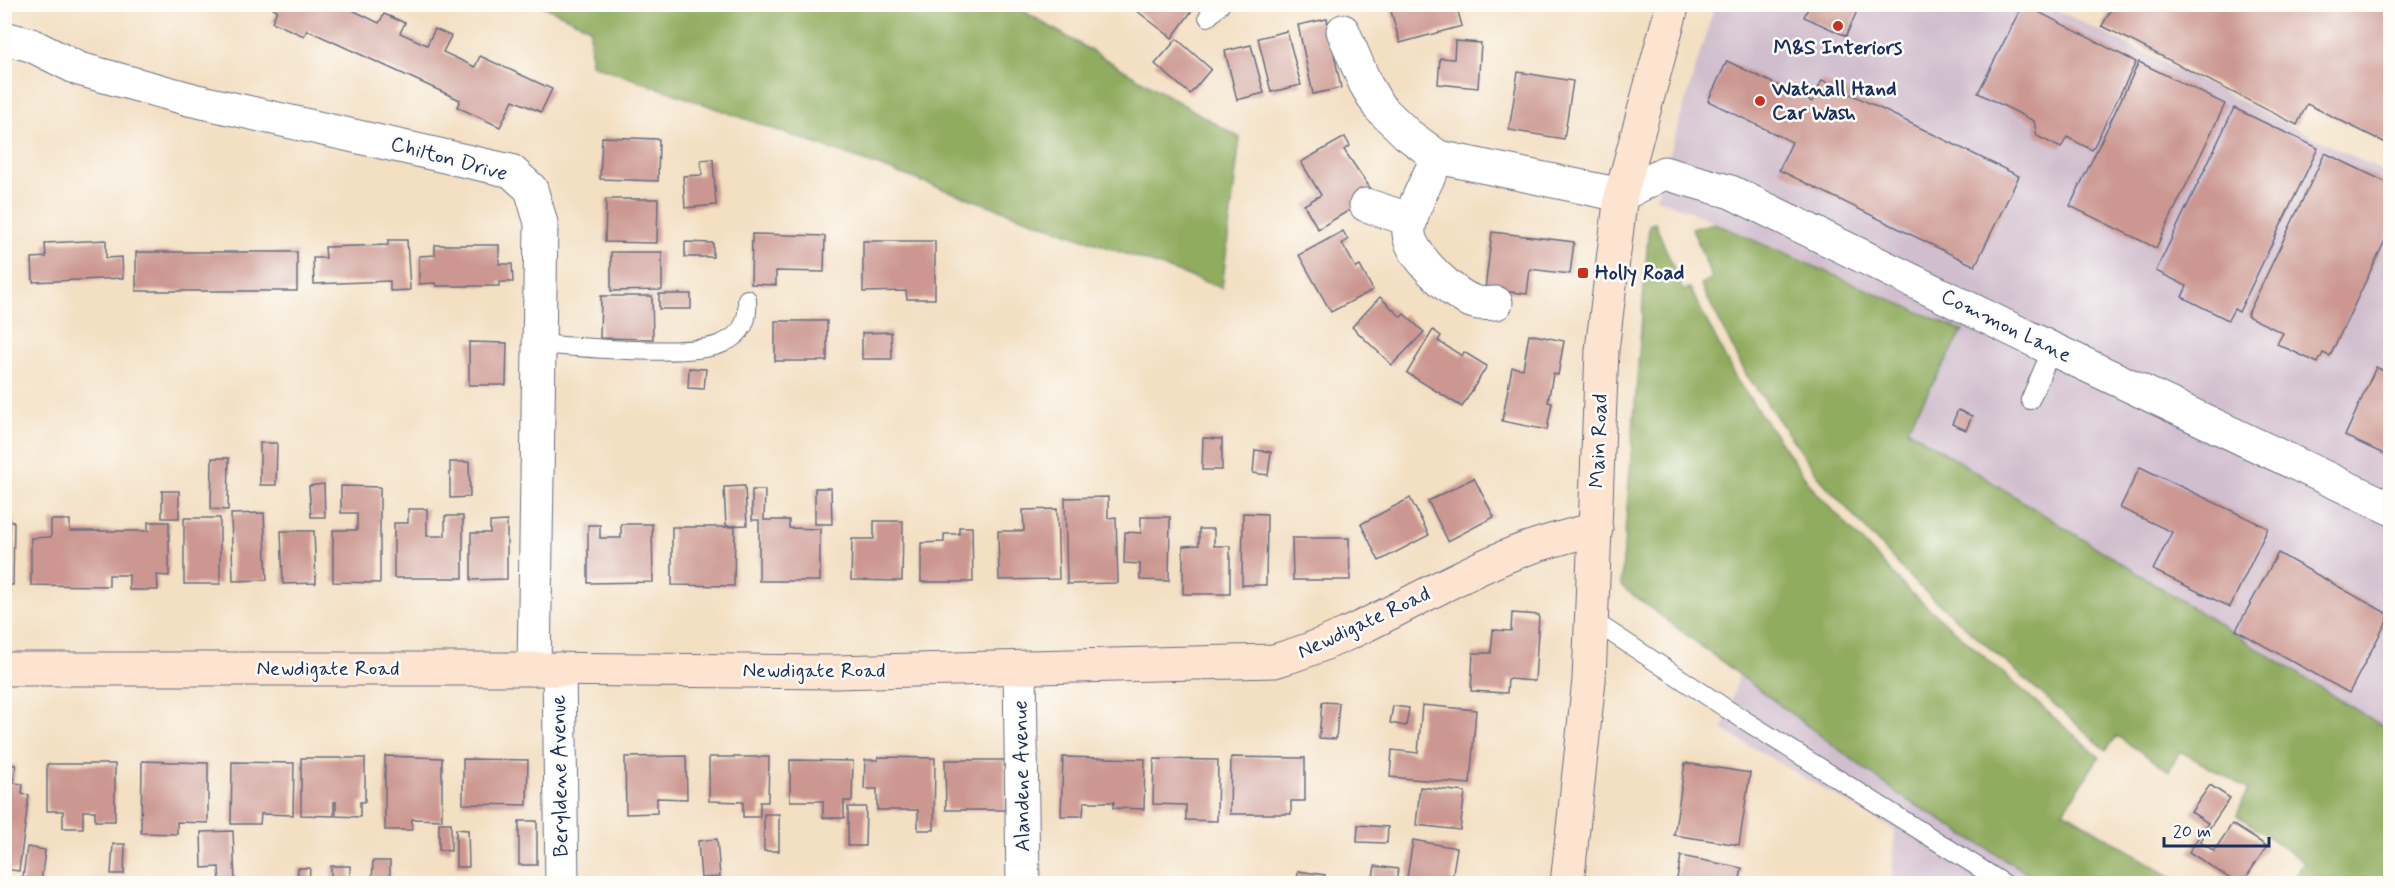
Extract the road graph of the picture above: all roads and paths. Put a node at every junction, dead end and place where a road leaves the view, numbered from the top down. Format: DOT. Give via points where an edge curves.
graph roads {
  1 [pos="1673,4"];
  2 [pos="1343,30"];
  3 [pos="4,38"];
  4 [pos="1438,157"];
  5 [pos="1620,195"];
  6 [pos="1366,205"];
  7 [pos="1411,220"];
  8 [pos="747,299"];
  9 [pos="1496,303"];
  10 [pos="540,344"];
  11 [pos="2052,349"];
  12 [pos="2030,400"];
  13 [pos="2391,508"];
  14 [pos="1596,529"];
  15 [pos="1592,620"];
  16 [pos="4,669"];
  17 [pos="547,669"];
  18 [pos="1020,669"];
  19 [pos="562,884"];
  20 [pos="1023,884"];
  21 [pos="1567,884"];
  22 [pos="2004,884"];
  1 -- 5 [label="street, Main Road"];
  2 -- 4 [label="street" via="1360,74 1379,107 1407,135"];
  3 -- 10 [label="street, Chilton Drive" via="31,45 80,69 193,100 510,171 531,189 541,223"];
  4 -- 5 [label="street"];
  4 -- 7 [label="street"];
  5 -- 11 [label="street, Common Lane" via="1664,173 1731,192"];
  5 -- 14 [label="street, Main Road" via="1602,350"];
  6 -- 7 [label="street"];
  7 -- 9 [label="street" via="1408,232 1412,248 1439,278 1476,303"];
  8 -- 10 [label="lane" via="749,313 744,327 722,344 705,349"];
  10 -- 17 [label="street, Chilton Drive"];
  11 -- 12 [label="lane"];
  11 -- 13 [label="street, Common Lane"];
  14 -- 15 [label="street, Main Road"];
  14 -- 18 [label="street, Newdigate Road" via="1510,554 1313,650 1274,662"];
  15 -- 21 [label="street, Main Road" via="1590,680"];
  15 -- 22 [label="lane"];
  16 -- 17 [label="street, Newdigate Road"];
  17 -- 18 [label="street, Newdigate Road"];
  17 -- 19 [label="street, Beryldene Avenue"];
  18 -- 20 [label="street, Alandene Avenue"];
}
